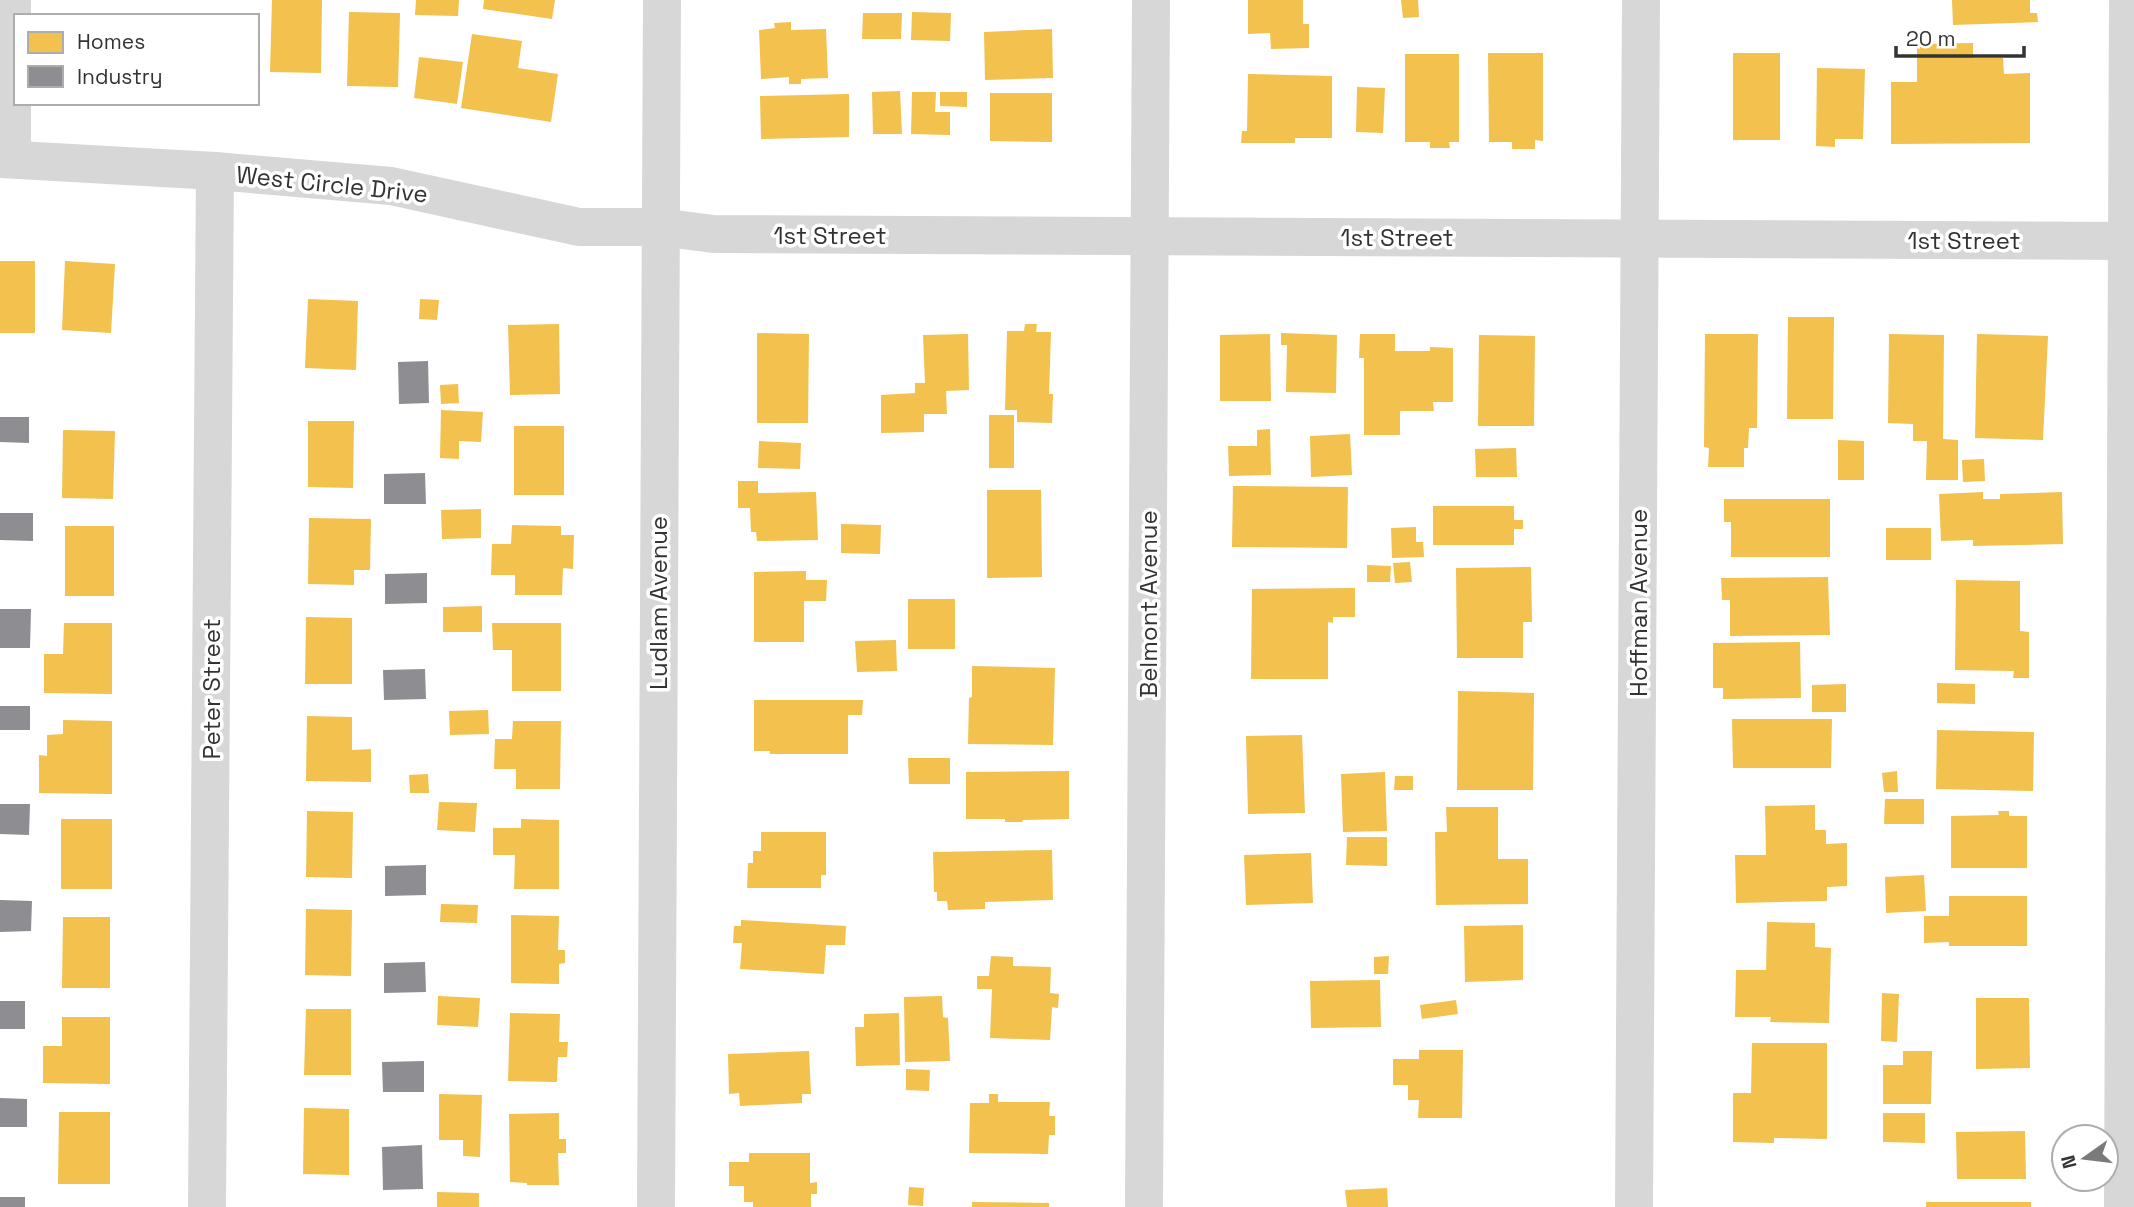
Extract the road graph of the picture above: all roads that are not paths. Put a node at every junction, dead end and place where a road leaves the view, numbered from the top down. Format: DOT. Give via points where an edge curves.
graph roads {
  1 [pos="12,0"];
  2 [pos="662,0"];
  3 [pos="1151,0"];
  4 [pos="1641,0"];
  5 [pos="2128,0"];
  6 [pos="6,159"];
  7 [pos="215,171"];
  8 [pos="660,227"];
  9 [pos="1150,237"];
  10 [pos="1640,238"];
  11 [pos="2130,241"];
  12 [pos="207,1207"];
  13 [pos="656,1207"];
  14 [pos="1144,1207"];
  15 [pos="1634,1207"];
  16 [pos="2123,1207"];
  1 -- 6 [label="street"];
  2 -- 8 [label="street, Ludlam Avenue"];
  3 -- 9 [label="street, Belmont Avenue"];
  4 -- 10 [label="street, Hoffman Avenue"];
  5 -- 11 [label="street"];
  6 -- 7 [label="street, West Circle Drive"];
  7 -- 8 [label="street, West Circle Drive" via="391,186 579,227"];
  7 -- 12 [label="street, Peter Street"];
  8 -- 9 [label="street, 1st Street" via="713,234"];
  8 -- 13 [label="street, Ludlam Avenue"];
  9 -- 10 [label="street, 1st Street"];
  9 -- 14 [label="street, Belmont Avenue"];
  10 -- 11 [label="street, 1st Street"];
  10 -- 15 [label="street, Hoffman Avenue"];
  11 -- 16 [label="street"];
}
